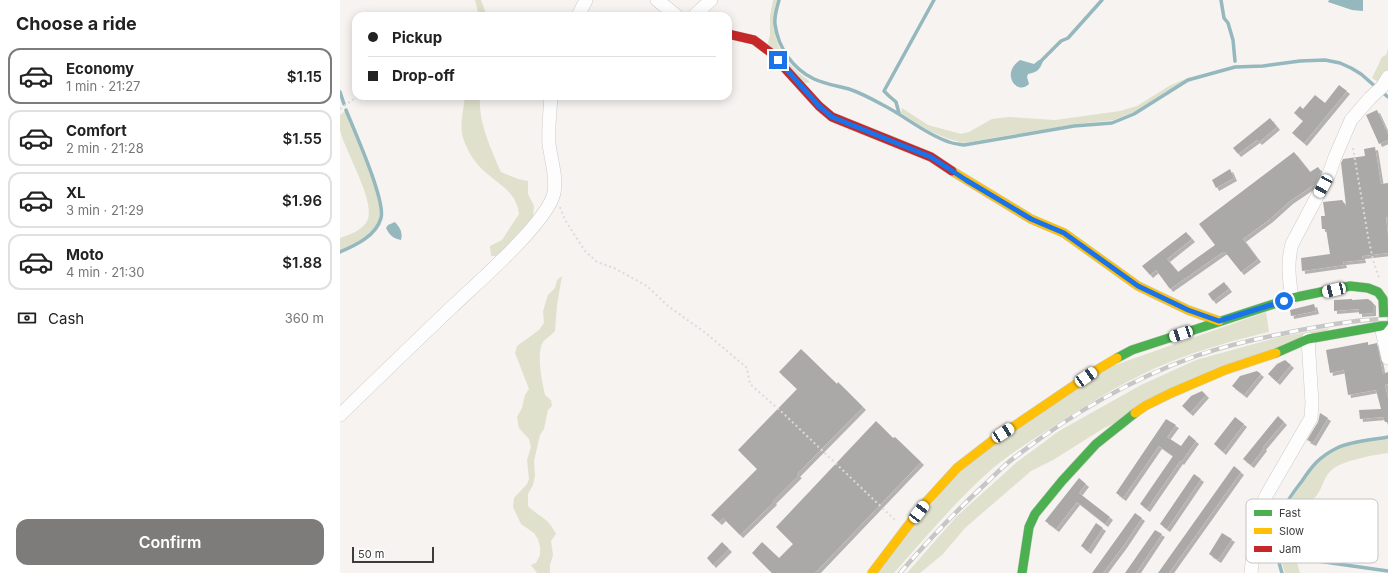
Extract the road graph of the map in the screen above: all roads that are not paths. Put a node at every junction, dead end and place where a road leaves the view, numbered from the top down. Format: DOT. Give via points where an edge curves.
graph roads {
  1 [pos="586,0"];
  2 [pos="657,0"];
  3 [pos="711,0"];
  4 [pos="580,12"];
  5 [pos="672,12"];
  6 [pos="698,12"];
  7 [pos="732,35"];
  8 [pos="1388,77"];
  9 [pos="551,100"];
  10 [pos="1292,298"];
  11 [pos="1219,321"];
  12 [pos="1384,325"];
  13 [pos="1308,339"];
  14 [pos="1388,358"];
  15 [pos="340,415"];
  16 [pos="1265,499"];
  17 [pos="1252,563"];
  18 [pos="872,573"];
  19 [pos="1022,573"];
  20 [pos="1251,573"];
  1 -- 4 [label="street"];
  2 -- 5 [label="street"];
  3 -- 6 [label="street"];
  7 -- 11 [label="street" via="754,40 770,52 832,117 931,157 1031,219 1064,233 1138,286 1188,310"];
  8 -- 10 [label="street" via="1351,120 1329,174 1292,244 1288,273"];
  9 -- 15 [label="street" via="550,145 554,193 541,217 508,253"];
  10 -- 11 [label="street"];
  10 -- 12 [label="street" via="1350,286 1368,288 1378,292 1383,299"];
  11 -- 18 [label="street" via="1132,350 1100,368 992,440 957,468 926,502"];
  12 -- 13 [label="street"];
  12 -- 14 [label="street"];
  13 -- 16 [label="street" via="1311,418"];
  13 -- 19 [label="street" via="1171,393 1145,406 1118,426 1096,444 1035,514 1029,527"];
  17 -- 20 [label="street"];
}
